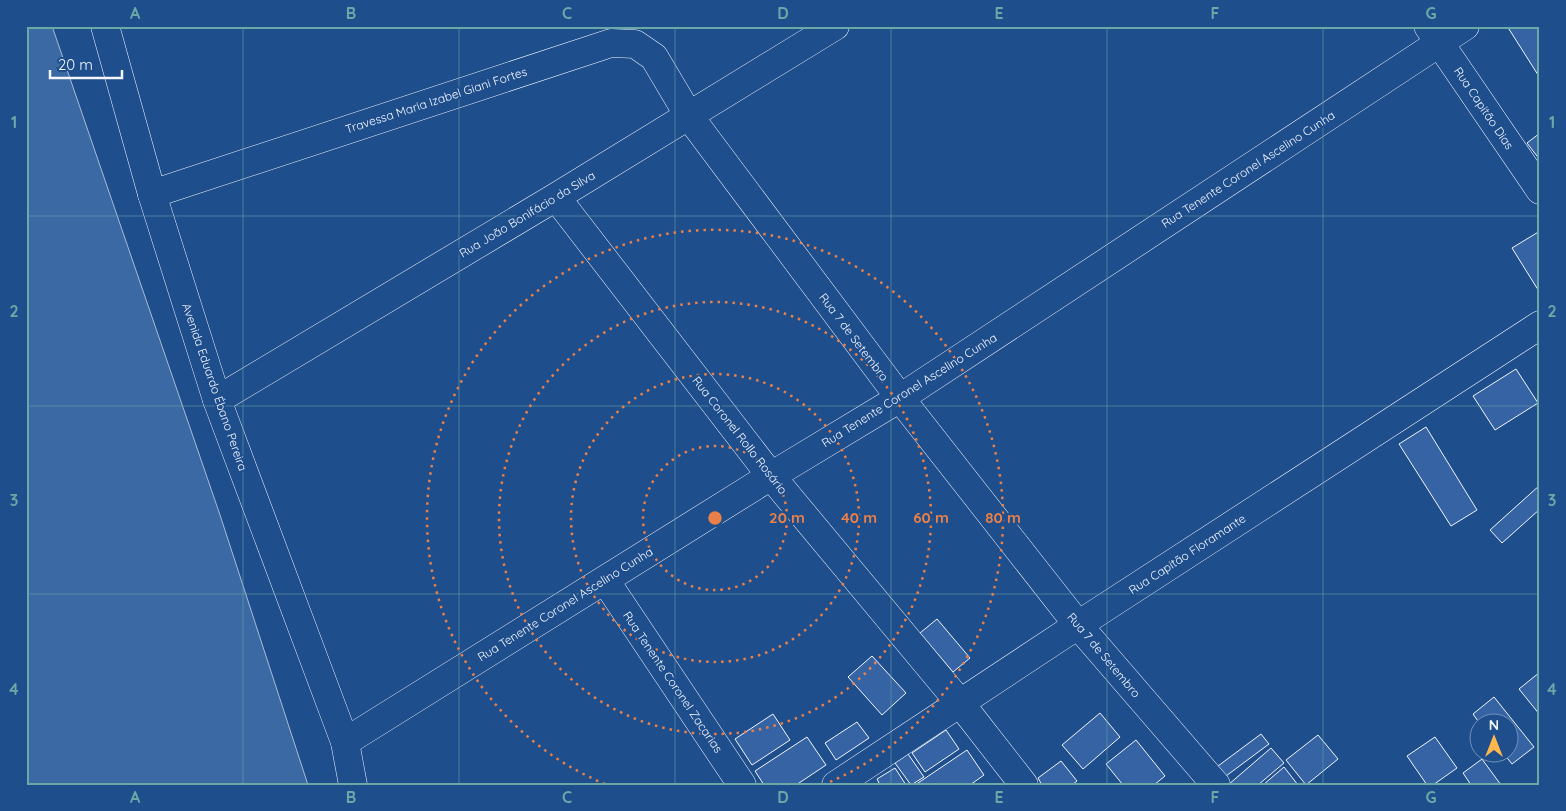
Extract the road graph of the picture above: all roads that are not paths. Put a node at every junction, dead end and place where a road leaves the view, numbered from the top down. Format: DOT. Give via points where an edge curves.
graph roads {
  1 [pos="105,26"];
  2 [pos="835,26"];
  3 [pos="1465,26"];
  4 [pos="1434,35"];
  5 [pos="689,116"];
  6 [pos="1540,190"];
  7 [pos="152,194"];
  8 [pos="556,197"];
  9 [pos="1540,325"];
  10 [pos="900,398"];
  11 [pos="217,400"];
  12 [pos="771,476"];
  13 [pos="604,580"];
  14 [pos="1078,625"];
  15 [pos="960,703"];
  16 [pos="345,742"];
  17 [pos="354,785"];
  18 [pos="742,785"];
  19 [pos="836,785"];
  20 [pos="1024,785"];
  21 [pos="1216,785"];
  1 -- 7 [label="street, Avenida Eduardo Ébano Pereira"];
  2 -- 5 [label="street, Rua João Bonifácio da Silva"];
  3 -- 4 [label="street, Rua Tenente Coronel Ascelino Cunha"];
  4 -- 6 [label="street, Rua Capitão Dias"];
  4 -- 10 [label="street, Rua Tenente Coronel Ascelino Cunha"];
  5 -- 7 [label="street, Travessa Maria Izabel Giani Fortes" via="654,57 635,44 611,43"];
  5 -- 8 [label="street, Rua João Bonifácio da Silva"];
  5 -- 10 [label="street, Rua 7 de Setembro"];
  7 -- 11 [label="street, Avenida Eduardo Ébano Pereira"];
  8 -- 11 [label="street, Rua João Bonifácio da Silva"];
  8 -- 12 [label="street, Rua Coronel Rollo Rosário"];
  9 -- 14 [label="street, Rua Capitão Floramante"];
  10 -- 12 [label="street, Rua Tenente Coronel Ascelino Cunha"];
  10 -- 14 [label="street, Rua 7 de Setembro"];
  11 -- 16 [label="street, Avenida Eduardo Ébano Pereira"];
  12 -- 13 [label="street, Rua Tenente Coronel Ascelino Cunha"];
  12 -- 15 [label="street, Rua Coronel Rollo Rosário"];
  13 -- 16 [label="street, Rua Tenente Coronel Ascelino Cunha"];
  13 -- 18 [label="street, Rua Tenente Coronel Zacarias"];
  14 -- 15 [label="street, Rua Capitão Floramante"];
  14 -- 21 [label="street, Rua 7 de Setembro"];
  15 -- 19 [label="street, Rua Capitão Floramante"];
  15 -- 20 [label="street, Rua Coronel Rollo Rosário"];
  16 -- 17 [label="street, Avenida Eduardo Ébano Pereira"];
}
